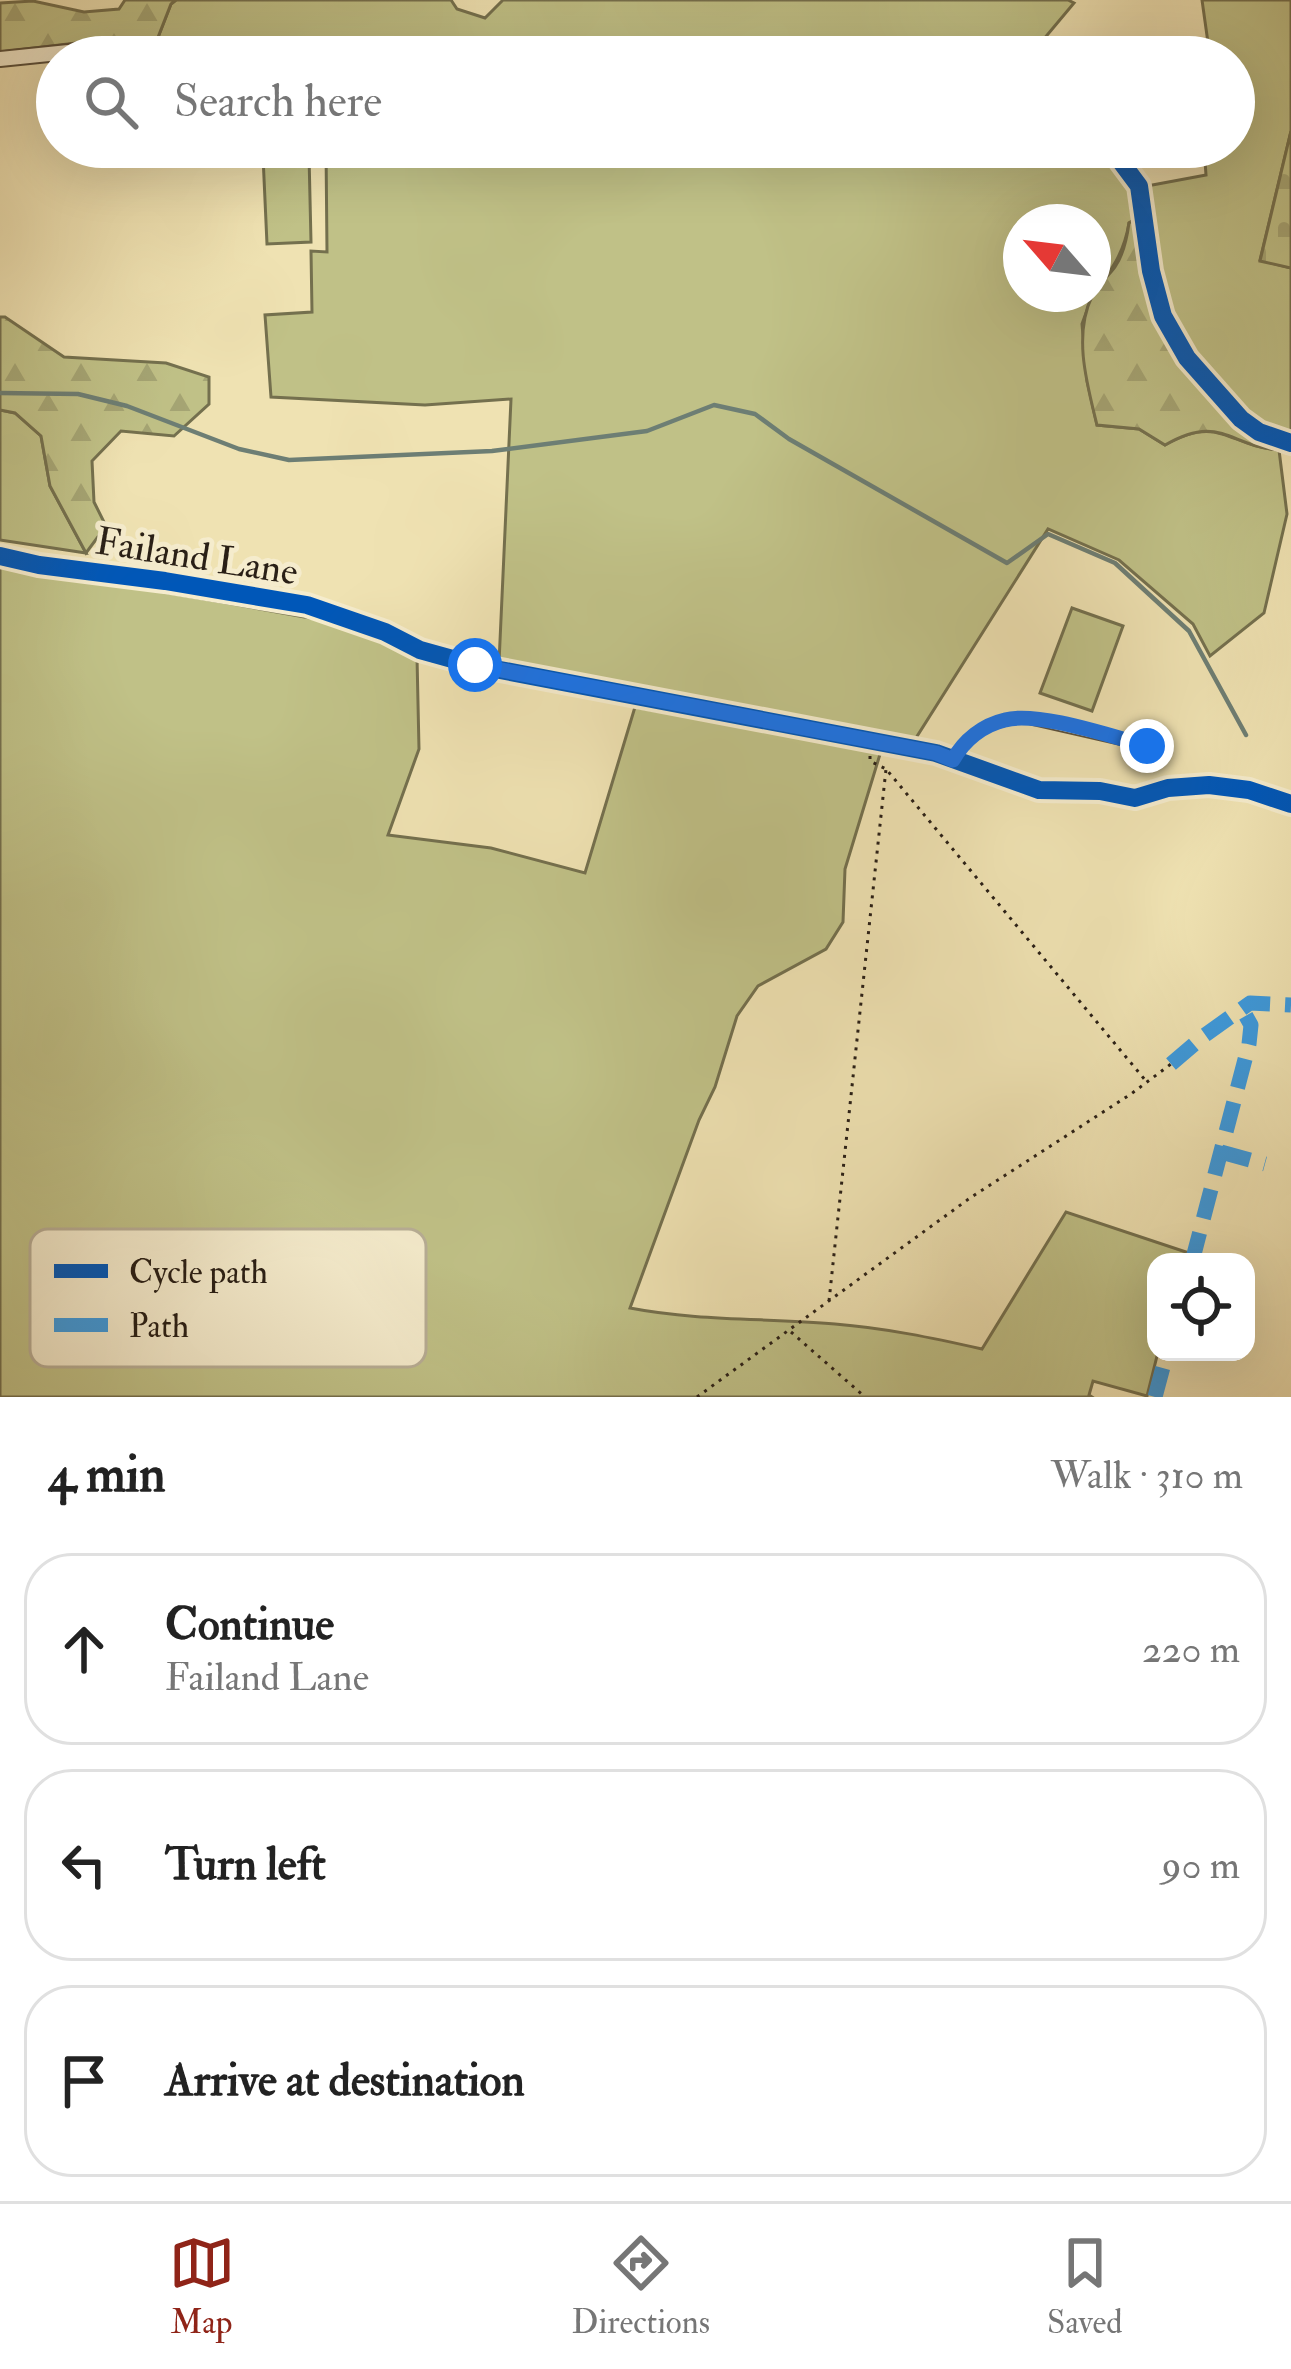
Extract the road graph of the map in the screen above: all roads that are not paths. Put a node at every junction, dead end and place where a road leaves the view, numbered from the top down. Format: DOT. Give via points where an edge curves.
graph roads {
  1 [pos="36,55"];
  2 [pos="0,59"];
  3 [pos="1126,168"];
  4 [pos="1291,443"];
  5 [pos="0,556"];
  6 [pos="1147,746"];
  7 [pos="953,760"];
  8 [pos="1291,804"];
  1 -- 2 [label="street"];
  3 -- 4 [label="street" via="1139,186 1162,316 1186,358 1241,419"];
  5 -- 7 [label="street, Failand Lane" via="307,604 475,665"];
  6 -- 7 [label="lane" via="1024,718 977,733"];
  7 -- 8 [label="street, Failand Lane" via="1039,790 1135,798 1208,784"];
}
